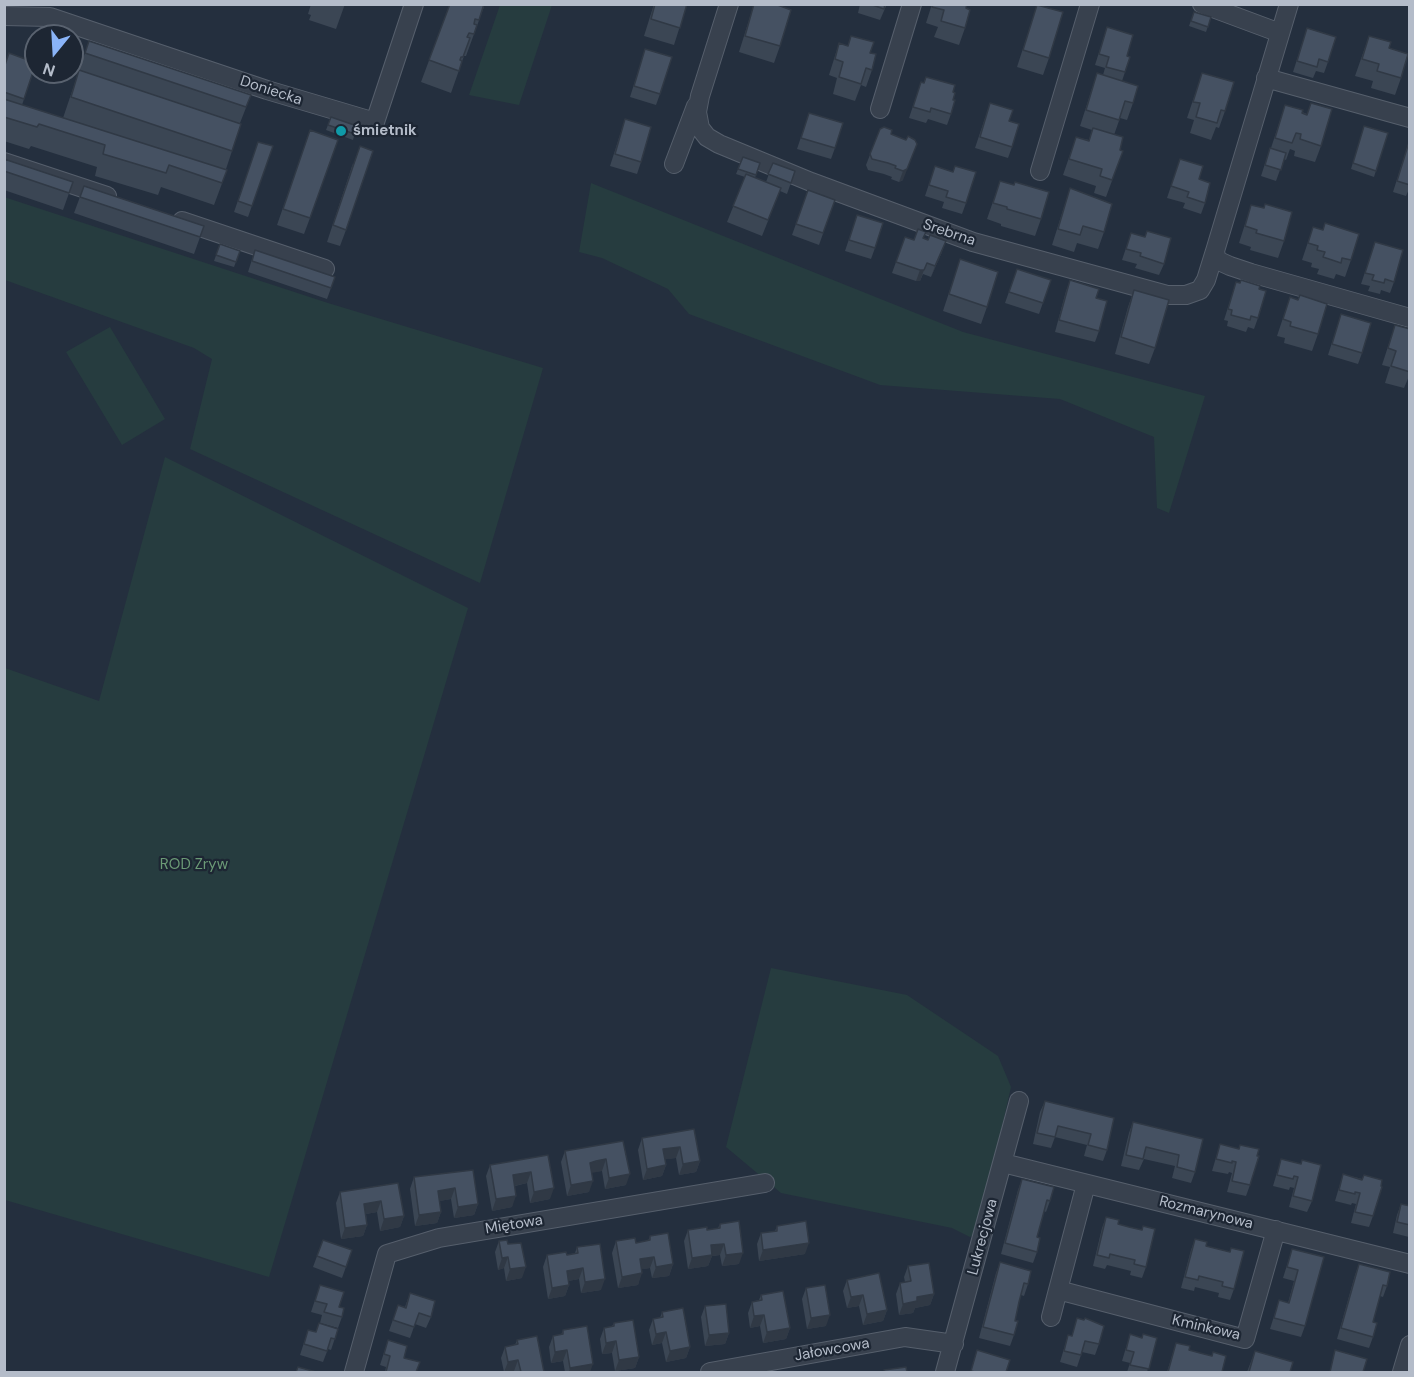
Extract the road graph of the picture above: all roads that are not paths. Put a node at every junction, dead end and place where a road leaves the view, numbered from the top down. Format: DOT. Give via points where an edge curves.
graph roads {
  1 [pos="414,4"];
  2 [pos="729,4"];
  3 [pos="912,4"];
  4 [pos="1090,4"];
  5 [pos="1202,4"];
  6 [pos="1288,4"];
  7 [pos="55,11"];
  8 [pos="4,16"];
  9 [pos="1280,33"];
  10 [pos="1266,78"];
  11 [pos="700,96"];
  12 [pos="880,109"];
  13 [pos="1410,118"];
  14 [pos="4,162"];
  15 [pos="674,164"];
  16 [pos="1040,171"];
  17 [pos="124,202"];
  18 [pos="168,217"];
  19 [pos="1215,251"];
  20 [pos="325,269"];
  21 [pos="1410,318"];
  22 [pos="1019,1101"];
  23 [pos="1003,1162"];
  24 [pos="765,1183"];
  25 [pos="1086,1184"];
  26 [pos="1276,1230"];
  27 [pos="1410,1264"];
  28 [pos="1058,1290"];
  29 [pos="1051,1317"];
  30 [pos="954,1344"];
  31 [pos="1410,1344"];
  32 [pos="354,1372"];
  33 [pos="710,1372"];
  34 [pos="945,1372"];
  35 [pos="1402,1372"];
  1 -- 7 [label="street, Doniecka" via="375,122 267,90"];
  2 -- 11 [label="street, Srebrna"];
  3 -- 12 [label="street"];
  4 -- 16 [label="street"];
  5 -- 9 [label="street"];
  6 -- 9 [label="street, Srebrna"];
  7 -- 8 [label="street, Doniecka"];
  9 -- 10 [label="street, Srebrna"];
  10 -- 13 [label="street"];
  10 -- 19 [label="street, Srebrna"];
  11 -- 15 [label="street, Srebrna"];
  11 -- 19 [label="street, Srebrna" via="700,128 719,144 973,242 1177,296 1200,290"];
  14 -- 17 [label="street"];
  18 -- 20 [label="street"];
  19 -- 21 [label="street" via="1220,261 1240,270"];
  22 -- 23 [label="street, Lukrecjowa"];
  23 -- 25 [label="street, Rozmarynowa"];
  23 -- 30 [label="street, Lukrecjowa"];
  24 -- 32 [label="street, Miętowa" via="439,1238 387,1254"];
  25 -- 26 [label="street, Rozmarynowa"];
  25 -- 28 [label="street"];
  26 -- 27 [label="street, Rozmarynowa"];
  26 -- 28 [label="street, Kminkowa" via="1245,1339"];
  28 -- 29 [label="street"];
  30 -- 33 [label="street, Jałowcowa" via="905,1337"];
  30 -- 34 [label="street, Lukrecjowa"];
  31 -- 35 [label="street"];
}
